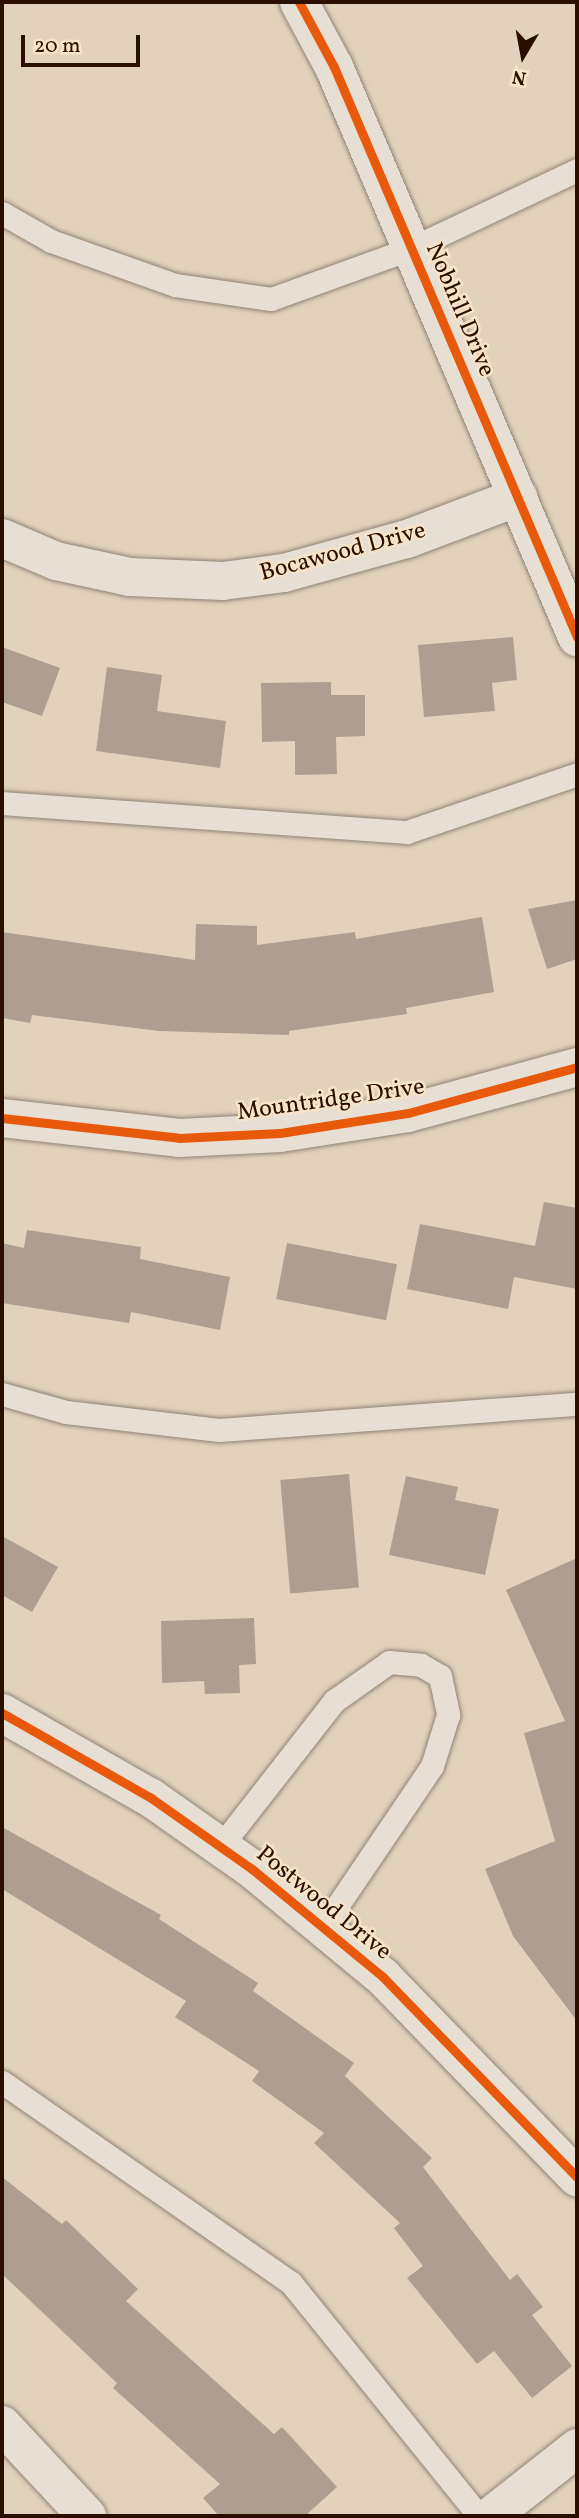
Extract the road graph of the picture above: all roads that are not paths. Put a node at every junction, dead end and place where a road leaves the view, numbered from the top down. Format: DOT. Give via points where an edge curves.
graph roads {
  1 [pos="299,2"];
  2 [pos="577,170"];
  3 [pos="2,212"];
  4 [pos="412,248"];
  5 [pos="519,497"];
  6 [pos="2,538"];
  7 [pos="577,637"];
  8 [pos="577,774"];
  9 [pos="2,803"];
  10 [pos="577,1067"];
  11 [pos="2,1118"];
  12 [pos="2,1394"];
  13 [pos="577,1405"];
  14 [pos="2,1713"];
  15 [pos="220,1847"];
  16 [pos="323,1927"];
  17 [pos="2,2081"];
  18 [pos="577,2178"];
  19 [pos="2,2425"];
  20 [pos="577,2448"];
  21 [pos="87,2516"];
  22 [pos="479,2516"];
  23 [pos="491,2516"];
  1 -- 4 [label="street, Nobhill Drive" via="334,67"];
  2 -- 4 [label="lane"];
  3 -- 4 [label="lane" via="51,241 175,285 271,299"];
  4 -- 5 [label="street, Nobhill Drive"];
  5 -- 6 [label="street, Bocawood Drive" via="407,539 284,573 223,581 130,577 56,561"];
  5 -- 7 [label="street, Nobhill Drive"];
  8 -- 9 [label="lane" via="407,832"];
  10 -- 11 [label="street, Mountridge Drive" via="408,1113 280,1133 179,1138"];
  12 -- 13 [label="lane" via="66,1412 219,1430"];
  14 -- 15 [label="street, Postwood Drive" via="151,1798"];
  15 -- 16 [label="street, Postwood Drive"];
  15 -- 16 [label="lane" via="334,1701 390,1662 421,1665 440,1676 448,1715 432,1766"];
  16 -- 18 [label="street, Postwood Drive" via="383,1977"];
  17 -- 22 [label="lane" via="291,2283"];
  19 -- 21 [label="street"];
  20 -- 23 [label="street"];
}
